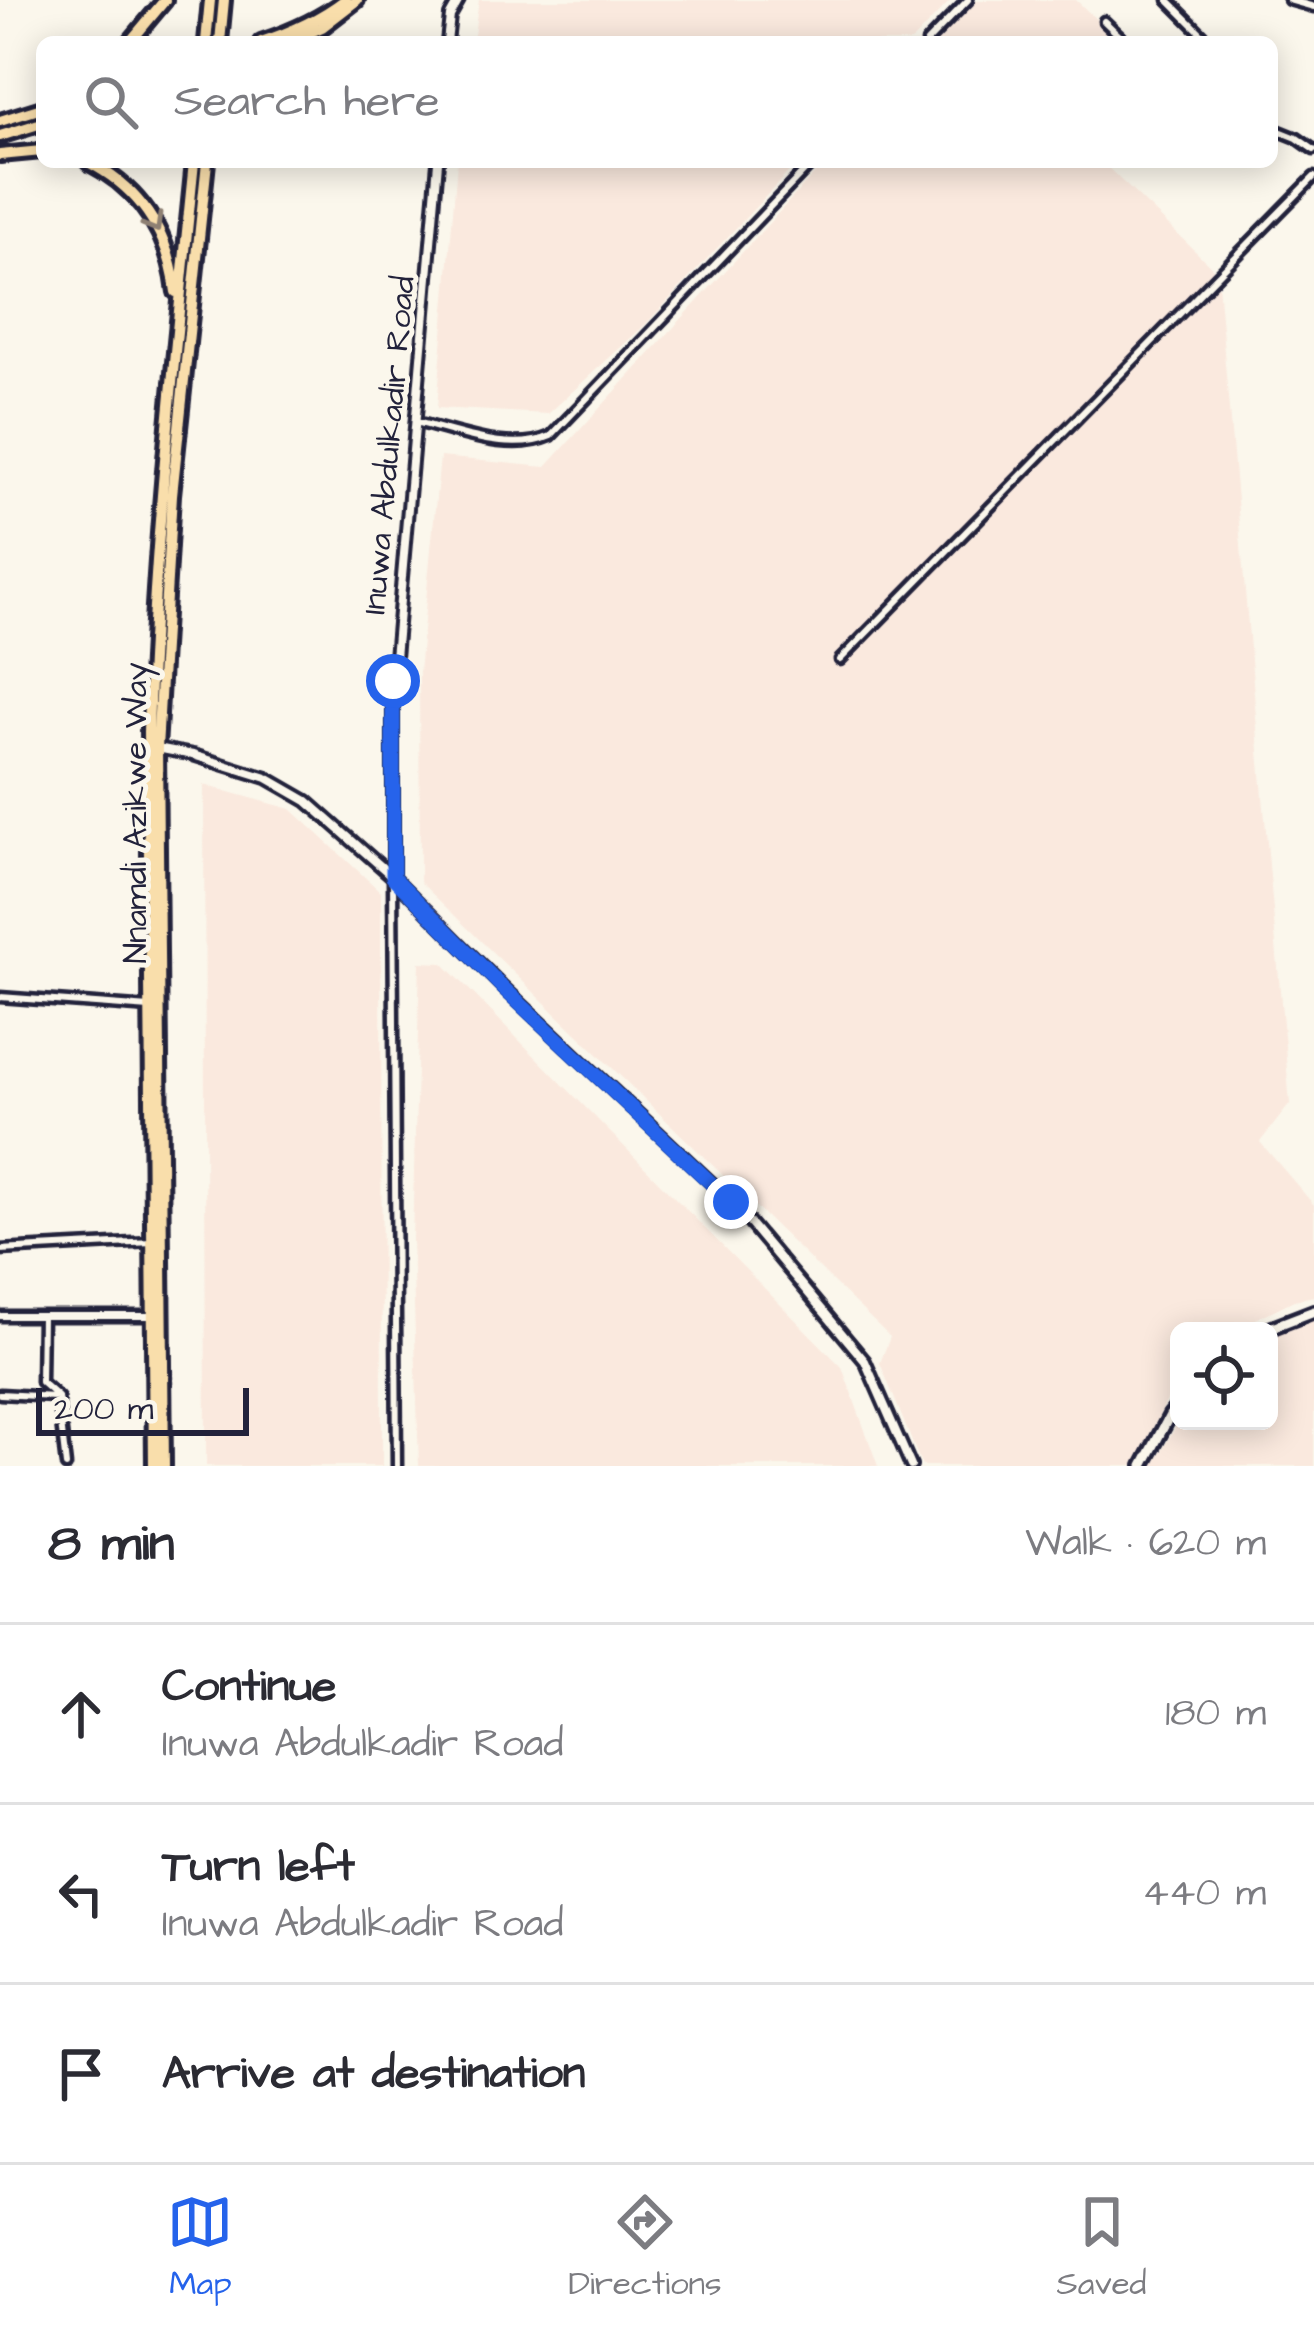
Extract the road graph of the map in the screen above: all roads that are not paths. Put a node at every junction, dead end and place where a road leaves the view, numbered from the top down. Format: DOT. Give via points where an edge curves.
graph roads {
  1 [pos="165,0"];
  2 [pos="210,0"];
  3 [pos="224,0"];
  4 [pos="345,0"];
  5 [pos="357,0"];
  6 [pos="459,0"];
  7 [pos="968,0"];
  8 [pos="1168,0"];
  9 [pos="1288,0"];
  10 [pos="1312,4"];
  11 [pos="1104,21"];
  12 [pos="135,36"];
  13 [pos="207,36"];
  14 [pos="220,36"];
  15 [pos="280,36"];
  16 [pos="303,36"];
  17 [pos="448,36"];
  18 [pos="934,36"];
  19 [pos="1120,36"];
  20 [pos="1204,36"];
  21 [pos="36,108"];
  22 [pos="0,121"];
  23 [pos="36,125"];
  24 [pos="1278,131"];
  25 [pos="0,136"];
  26 [pos="1314,150"];
  27 [pos="36,151"];
  28 [pos="0,154"];
  29 [pos="98,168"];
  30 [pos="193,168"];
  31 [pos="207,168"];
  32 [pos="437,168"];
  33 [pos="807,168"];
  34 [pos="1314,177"];
  35 [pos="179,312"];
  36 [pos="416,422"];
  37 [pos="840,660"];
  38 [pos="152,747"];
  39 [pos="393,877"];
  40 [pos="0,997"];
  41 [pos="150,1008"];
  42 [pos="152,1242"];
  43 [pos="0,1250"];
  44 [pos="1314,1310"];
  45 [pos="0,1316"];
  46 [pos="42,1316"];
  47 [pos="153,1316"];
  48 [pos="1278,1325"];
  49 [pos="0,1394"];
  50 [pos="58,1397"];
  51 [pos="1170,1414"];
  52 [pos="66,1466"];
  53 [pos="154,1466"];
  54 [pos="164,1466"];
  55 [pos="397,1466"];
  56 [pos="911,1466"];
  57 [pos="1143,1466"];
  1 -- 12 [label="highway"];
  2 -- 13 [label="highway"];
  3 -- 14 [label="highway"];
  4 -- 15 [label="highway"];
  5 -- 16 [label="highway"];
  6 -- 17 [label="street"];
  7 -- 18 [label="street"];
  8 -- 20 [label="street"];
  9 -- 10 [label="street"];
  11 -- 19 [label="street"];
  21 -- 22 [label="highway"];
  23 -- 25 [label="highway"];
  24 -- 26 [label="street"];
  27 -- 28 [label="highway"];
  29 -- 35 [label="highway, one-way" via="147,209 170,254"];
  30 -- 35 [label="highway, Nnamdi Azikwe Way"];
  31 -- 38 [label="highway, Nnamdi Azikwe Way"];
  32 -- 36 [label="street, Inuwa Abdulkadir Road"];
  33 -- 36 [label="street" via="551,436 512,443"];
  34 -- 37 [label="street"];
  35 -- 38 [label="highway, Nnamdi Azikwe Way" via="155,572"];
  36 -- 39 [label="street, Inuwa Abdulkadir Road" via="393,681"];
  38 -- 39 [label="street" via="267,778 307,801"];
  38 -- 41 [label="highway, Nnamdi Azikwe Way"];
  38 -- 54 [label="highway, Nnamdi Azikwe Way"];
  39 -- 55 [label="street"];
  39 -- 56 [label="street" via="731,1202 865,1361"];
  40 -- 41 [label="street"];
  41 -- 42 [label="highway, Nnamdi Azikwe Way"];
  42 -- 43 [label="street"];
  42 -- 47 [label="highway, Nnamdi Azikwe Way"];
  44 -- 48 [label="main road"];
  45 -- 46 [label="street"];
  46 -- 47 [label="street"];
  46 -- 50 [label="street" via="41,1382"];
  47 -- 53 [label="highway, Nnamdi Azikwe Way"];
  49 -- 50 [label="street"];
  50 -- 52 [label="street"];
  51 -- 57 [label="main road"];
}
